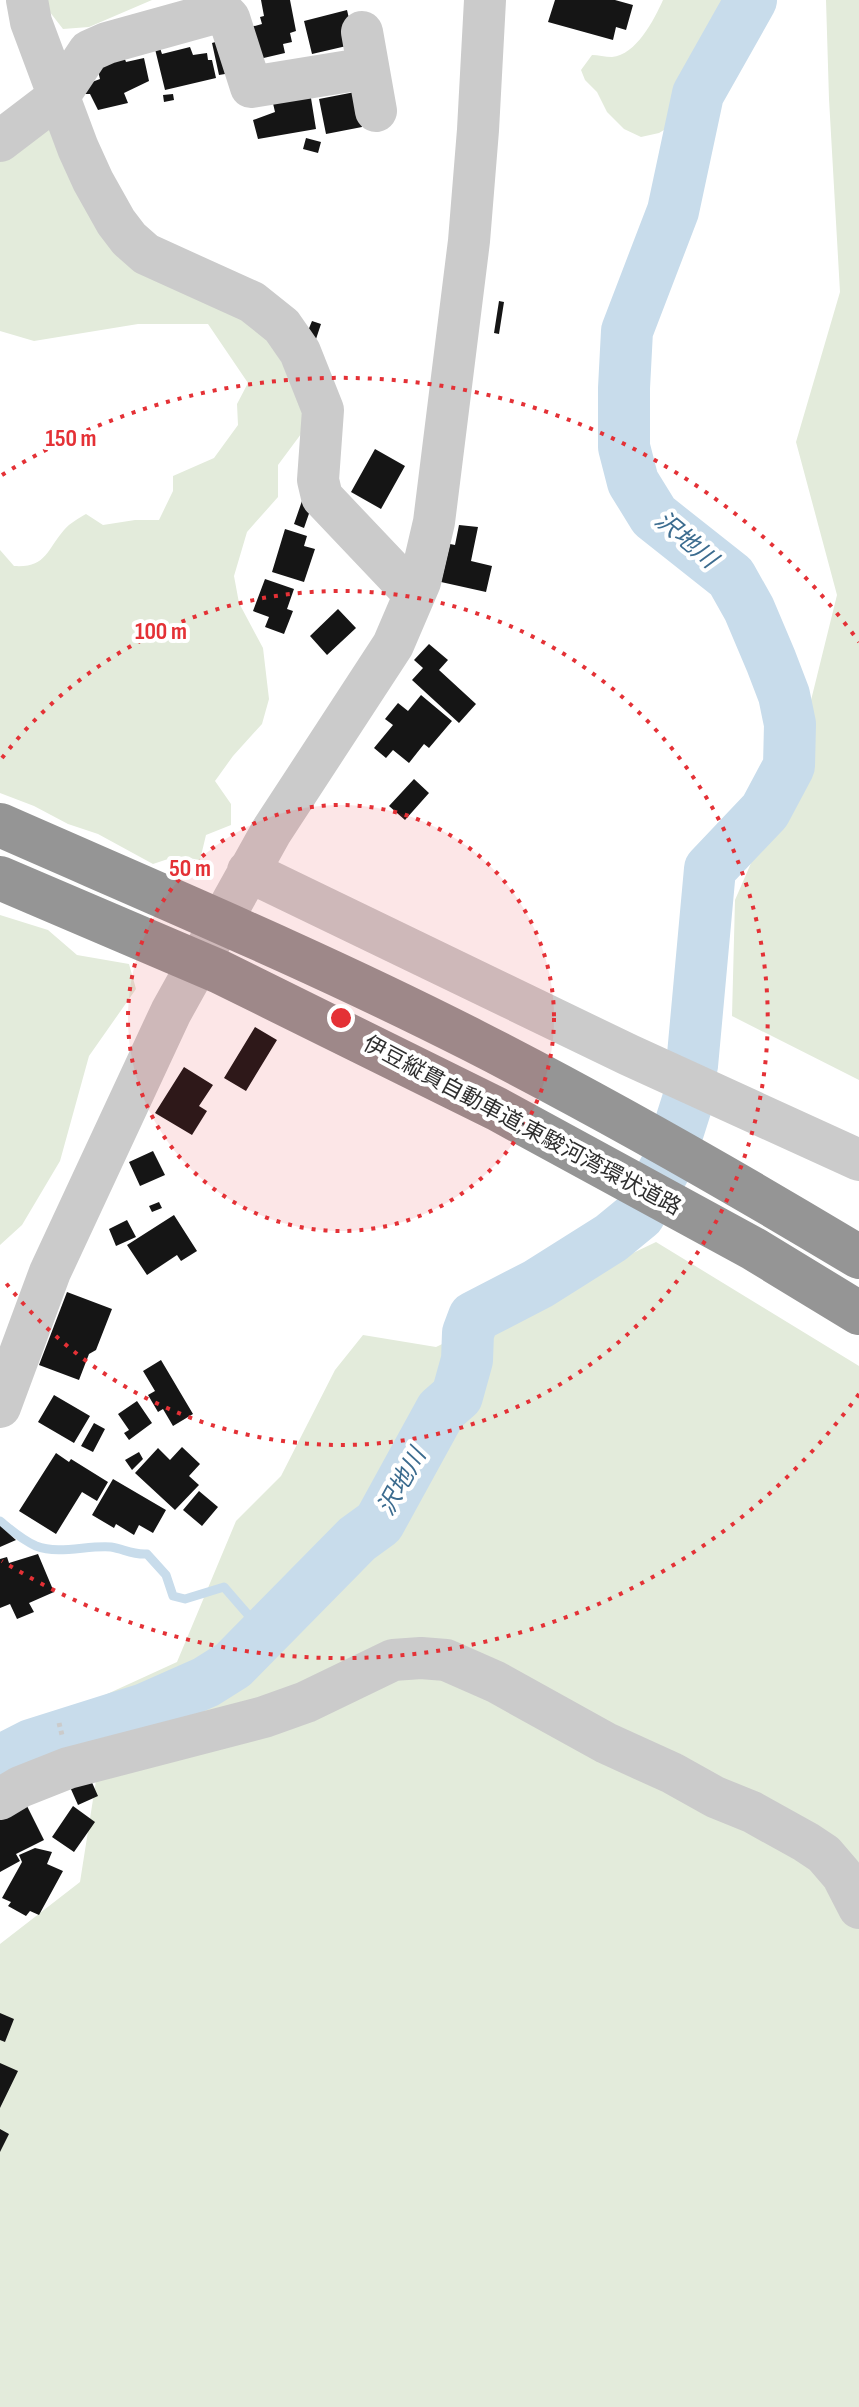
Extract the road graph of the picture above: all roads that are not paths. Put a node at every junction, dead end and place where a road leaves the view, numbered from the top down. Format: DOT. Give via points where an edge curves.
graph roads {
  1 [pos="27,0"];
  2 [pos="485,0"];
  3 [pos="59,96"];
  4 [pos="376,111"];
  5 [pos="0,141"];
  6 [pos="414,594"];
  7 [pos="0,825"];
  8 [pos="248,871"];
  9 [pos="0,878"];
  10 [pos="859,1160"];
  11 [pos="859,1257"];
  12 [pos="859,1313"];
  13 [pos="0,1407"];
  14 [pos="0,1799"];
  15 [pos="859,1908"];
  1 -- 3 [label="street"];
  2 -- 6 [label="street" via="469,241 434,522"];
  3 -- 4 [label="street" via="89,51 224,13 251,87 365,50"];
  3 -- 5 [label="street"];
  3 -- 6 [label="street" via="93,181 129,239 146,254 252,302 282,326 300,352 323,410 318,480 322,497"];
  6 -- 8 [label="street" via="393,645"];
  7 -- 11 [label="highway, bridge" via="473,1041 716,1171"];
  8 -- 10 [label="street"];
  8 -- 13 [label="street" via="171,1012 97,1167 50,1272"];
  9 -- 12 [label="highway, 伊豆縦貫自動車道;東駿河湾環状道路, bridge" via="220,972 483,1102 754,1249"];
  14 -- 15 [label="street" via="68,1768 264,1717 393,1660 446,1660 806,1842 842,1875"];
}
